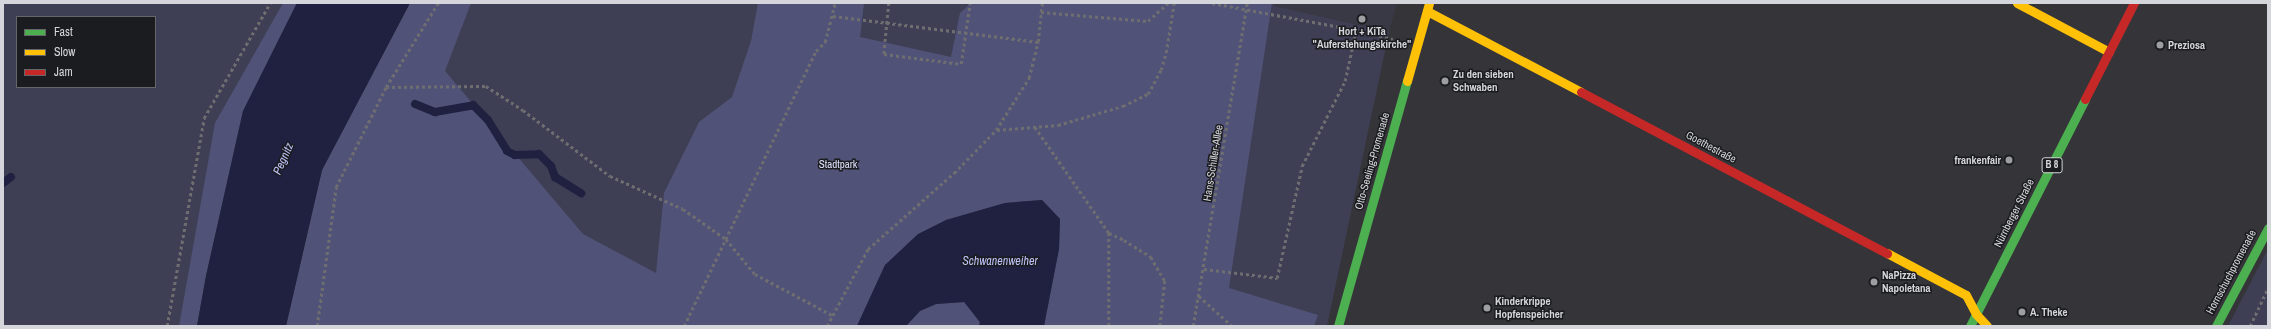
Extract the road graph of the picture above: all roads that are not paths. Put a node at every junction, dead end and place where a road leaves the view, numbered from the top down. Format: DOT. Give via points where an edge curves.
graph roads {
  1 [pos="2017,3"];
  2 [pos="2134,3"];
  3 [pos="1428,7"];
  4 [pos="2109,52"];
  5 [pos="2268,228"];
  6 [pos="1976,314"];
  7 [pos="1338,326"];
  8 [pos="1970,326"];
  9 [pos="1987,326"];
  10 [pos="2216,326"];
  1 -- 4 [label="street"];
  2 -- 4 [label="street, Nürnberger Straße / B 8"];
  3 -- 6 [label="street, Goethestraße" via="1966,296"];
  3 -- 7 [label="street, Otto-Seeling-Promenade"];
  4 -- 6 [label="street, Nürnberger Straße / B 8"];
  5 -- 10 [label="street, Hornschuchpromenade"];
  6 -- 8 [label="street, Nürnberger Straße / B 8"];
  6 -- 9 [label="street, Goethestraße"];
}
